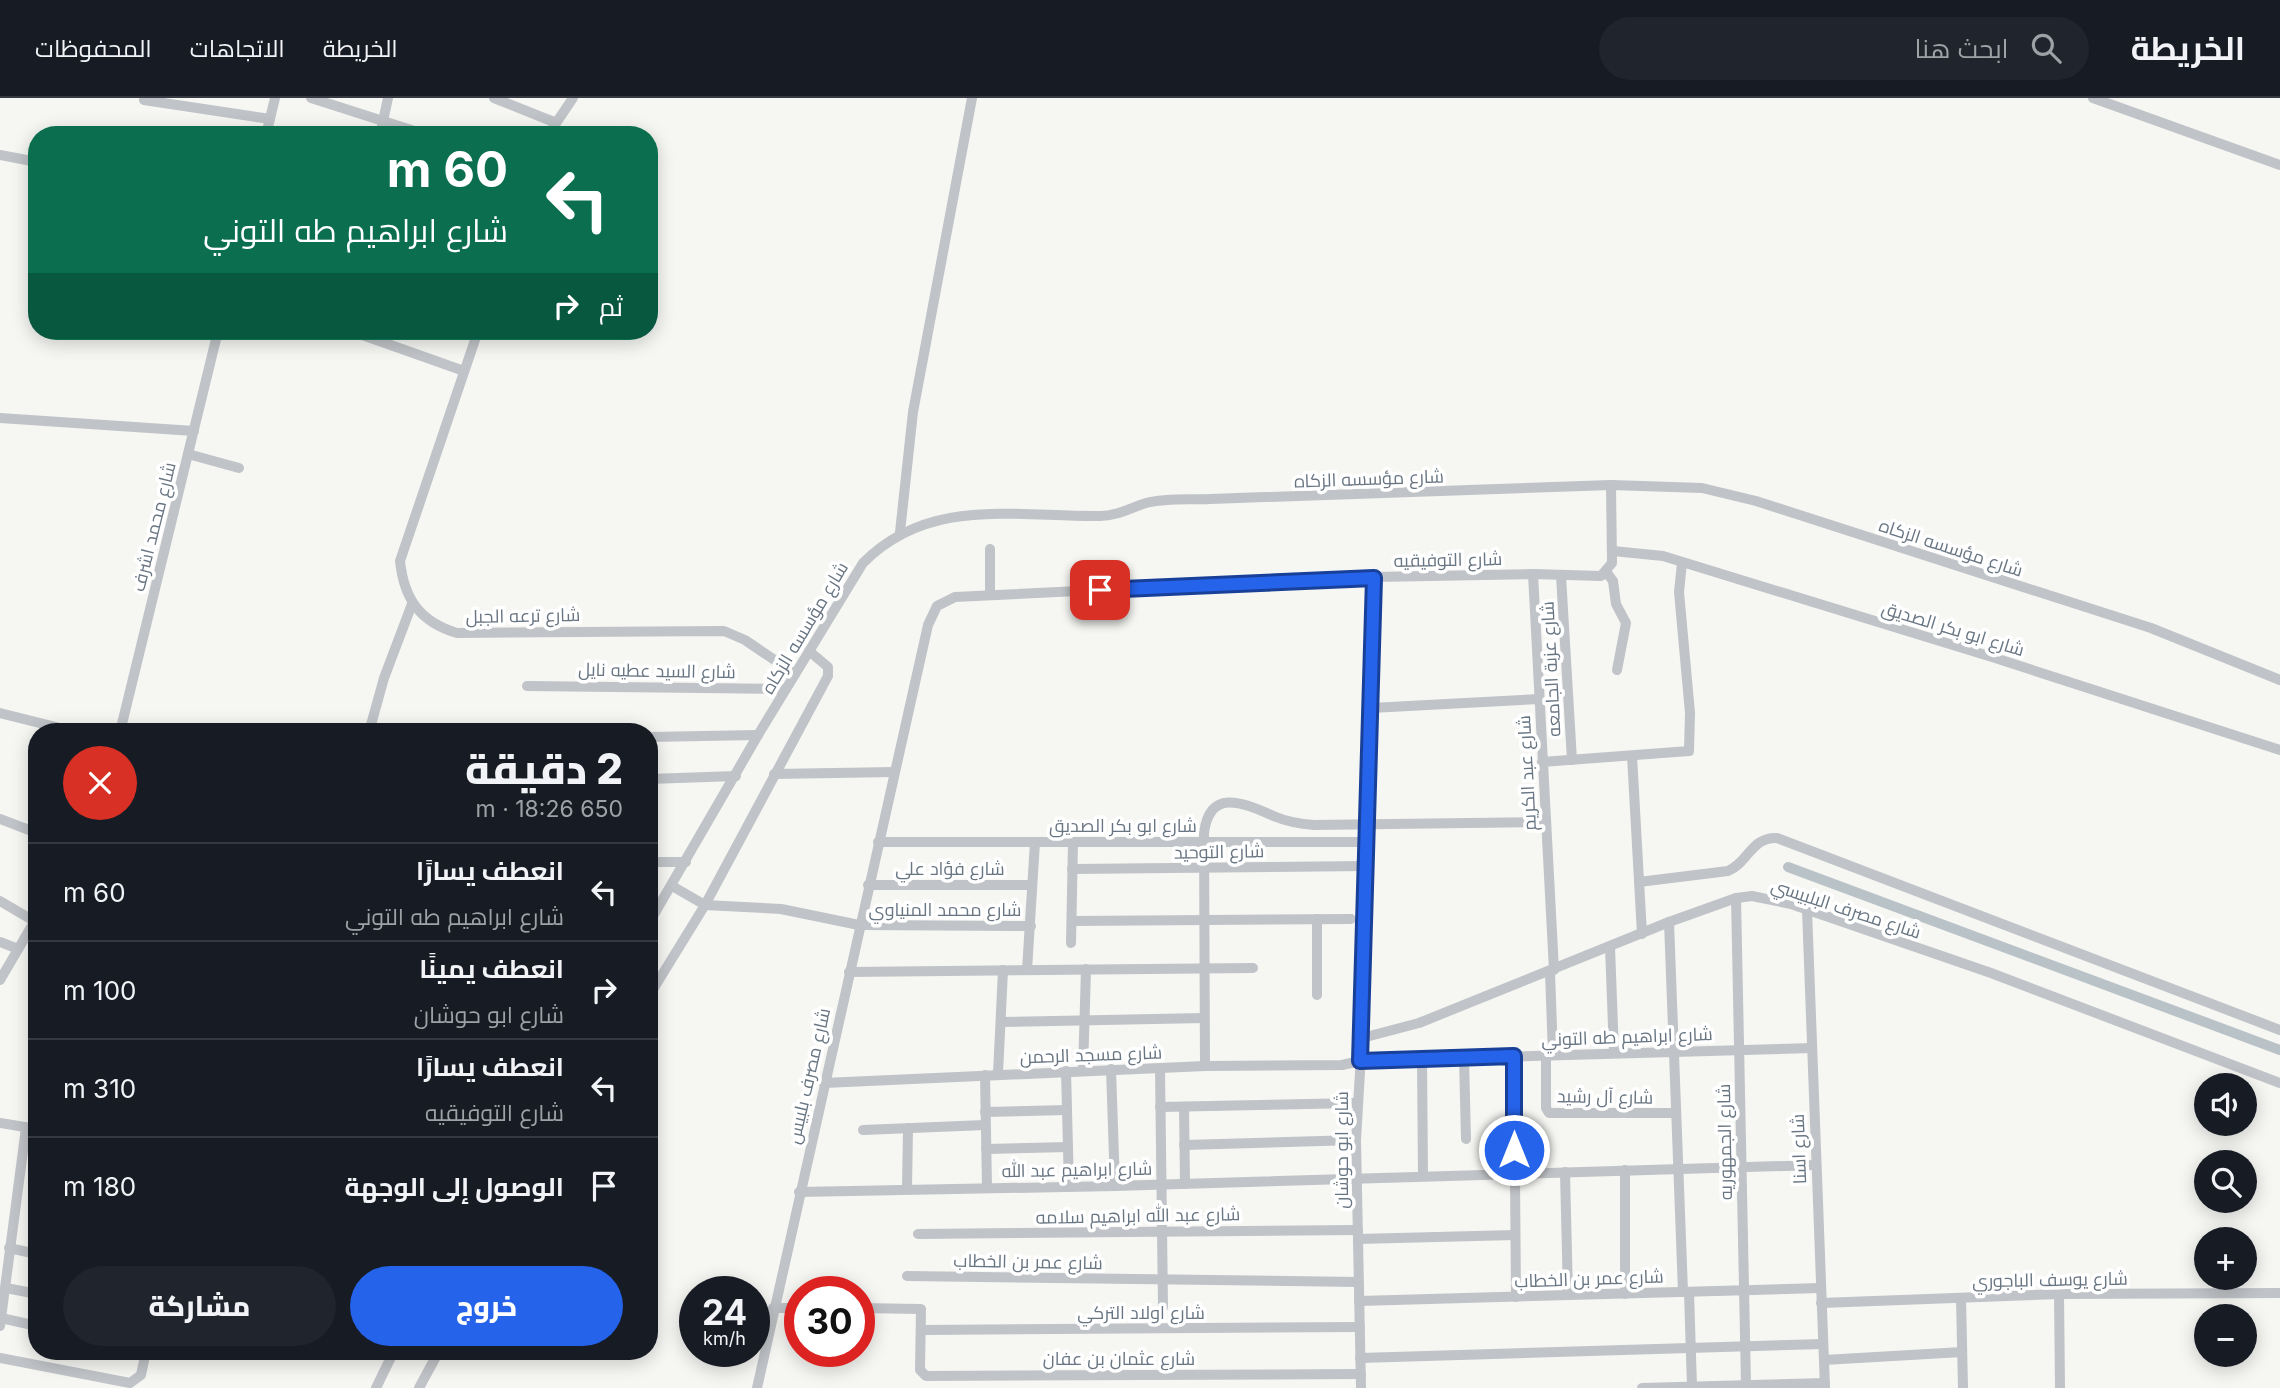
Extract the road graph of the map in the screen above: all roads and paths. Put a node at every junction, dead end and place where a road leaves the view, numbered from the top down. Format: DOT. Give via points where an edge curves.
graph roads {
  1 [pos="275,98"];
  2 [pos="311,98"];
  3 [pos="388,98"];
  4 [pos="494,98"];
  5 [pos="573,98"];
  6 [pos="972,98"];
  7 [pos="2093,98"];
  8 [pos="144,100"];
  9 [pos="270,120"];
  10 [pos="383,120"];
  11 [pos="554,122"];
  12 [pos="268,126"];
  13 [pos="382,126"];
  14 [pos="401,126"];
  15 [pos="552,126"];
  16 [pos="0,155"];
  17 [pos="28,160"];
  18 [pos="2280,165"];
  19 [pos="216,340"];
  20 [pos="376,340"];
  21 [pos="475,340"];
  22 [pos="464,371"];
  23 [pos="0,418"];
  24 [pos="194,431"];
  25 [pos="188,454"];
  26 [pos="239,468"];
  27 [pos="1611,485"];
  28 [pos="900,533"];
  29 [pos="990,549"];
  30 [pos="1613,551"];
  31 [pos="1682,564"];
  32 [pos="1606,573"];
  33 [pos="1533,574"];
  34 [pos="1561,576"];
  35 [pos="1374,578"];
  36 [pos="990,595"];
  37 [pos="412,604"];
  38 [pos="807,655"];
  39 [pos="1617,670"];
  40 [pos="795,674"];
  41 [pos="2280,680"];
  42 [pos="527,685"];
  43 [pos="786,689"];
  44 [pos="1539,699"];
  45 [pos="1371,708"];
  46 [pos="0,713"];
  47 [pos="40,723"];
  48 [pos="122,723"];
  49 [pos="372,723"];
  50 [pos="758,735"];
  51 [pos="658,737"];
  52 [pos="2280,750"];
  53 [pos="1632,756"];
  54 [pos="1573,760"];
  55 [pos="1542,762"];
  56 [pos="894,772"];
  57 [pos="774,774"];
  58 [pos="736,776"];
  59 [pos="658,779"];
  60 [pos="0,819"];
  61 [pos="1545,822"];
  62 [pos="1368,825"];
  63 [pos="28,830"];
  64 [pos="878,842"];
  65 [pos="1035,842"];
  66 [pos="1073,842"];
  67 [pos="1204,842"];
  68 [pos="1367,842"];
  69 [pos="658,862"];
  70 [pos="686,862"];
  71 [pos="1367,866"];
  72 [pos="1204,868"];
  73 [pos="1072,869"];
  74 [pos="1639,882"];
  75 [pos="1032,885"];
  76 [pos="672,886"];
  77 [pos="868,886"];
  78 [pos="1736,898"];
  79 [pos="0,901"];
  80 [pos="705,905"];
  81 [pos="658,909"];
  82 [pos="1807,910"];
  83 [pos="28,915"];
  84 [pos="1317,919"];
  85 [pos="1351,919"];
  86 [pos="1204,920"];
  87 [pos="1072,921"];
  88 [pos="1669,922"];
  89 [pos="859,925"];
  90 [pos="1031,926"];
  91 [pos="28,932"];
  92 [pos="1642,933"];
  93 [pos="0,942"];
  94 [pos="1071,943"];
  95 [pos="1610,947"];
  96 [pos="18,949"];
  97 [pos="1204,968"];
  98 [pos="1253,968"];
  99 [pos="1086,969"];
  100 [pos="1003,970"];
  101 [pos="1027,970"];
  102 [pos="1552,971"];
  103 [pos="849,972"];
  104 [pos="0,980"];
  105 [pos="658,981"];
  106 [pos="1317,995"];
  107 [pos="1204,1018"];
  108 [pos="1084,1020"];
  109 [pos="1001,1021"];
  110 [pos="2280,1030"];
  111 [pos="1362,1038"];
  112 [pos="1812,1048"];
  113 [pos="1739,1050"];
  114 [pos="1674,1052"];
  115 [pos="1614,1054"];
  116 [pos="1549,1055"];
  117 [pos="1514,1056"];
  118 [pos="1464,1058"];
  119 [pos="1422,1059"];
  120 [pos="1360,1061"];
  121 [pos="1205,1066"];
  122 [pos="1160,1068"];
  123 [pos="1111,1069"];
  124 [pos="1066,1071"];
  125 [pos="1083,1071"];
  126 [pos="998,1074"];
  127 [pos="985,1075"];
  128 [pos="824,1083"];
  129 [pos="2280,1083"];
  130 [pos="1356,1103"];
  131 [pos="1160,1107"];
  132 [pos="1184,1107"];
  133 [pos="1067,1110"];
  134 [pos="985,1112"];
  135 [pos="1676,1113"];
  136 [pos="0,1123"];
  137 [pos="985,1125"];
  138 [pos="28,1127"];
  139 [pos="908,1128"];
  140 [pos="863,1130"];
  141 [pos="1466,1139"];
  142 [pos="1356,1140"];
  143 [pos="1184,1145"];
  144 [pos="1068,1147"];
  145 [pos="28,1149"];
  146 [pos="986,1149"];
  147 [pos="1816,1165"];
  148 [pos="1742,1167"];
  149 [pos="1678,1169"];
  150 [pos="1625,1170"];
  151 [pos="1565,1172"];
  152 [pos="1514,1173"];
  153 [pos="1423,1176"];
  154 [pos="1356,1178"];
  155 [pos="1185,1184"];
  156 [pos="1162,1185"];
  157 [pos="1115,1186"];
  158 [pos="1069,1187"];
  159 [pos="986,1188"];
  160 [pos="907,1189"];
  161 [pos="799,1192"];
  162 [pos="1162,1232"];
  163 [pos="918,1234"];
  164 [pos="1358,1234"];
  165 [pos="1515,1234"];
  166 [pos="9,1248"];
  167 [pos="28,1252"];
  168 [pos="907,1276"];
  169 [pos="1163,1279"];
  170 [pos="1358,1282"];
  171 [pos="6,1288"];
  172 [pos="1820,1288"];
  173 [pos="1744,1290"];
  174 [pos="28,1292"];
  175 [pos="1686,1292"];
  176 [pos="2280,1293"];
  177 [pos="1625,1294"];
  178 [pos="2059,1294"];
  179 [pos="1568,1295"];
  180 [pos="1516,1297"];
  181 [pos="1961,1298"];
  182 [pos="1359,1301"];
  183 [pos="1821,1303"];
  184 [pos="1163,1307"];
  185 [pos="773,1308"];
  186 [pos="784,1308"];
  187 [pos="875,1308"];
  188 [pos="1,1322"];
  189 [pos="28,1325"];
  190 [pos="1360,1327"];
  191 [pos="922,1330"];
  192 [pos="1823,1344"];
  193 [pos="1745,1346"];
  194 [pos="1690,1348"];
  195 [pos="1962,1352"];
  196 [pos="0,1358"];
  197 [pos="1360,1358"];
  198 [pos="144,1360"];
  199 [pos="390,1360"];
  200 [pos="434,1360"];
  201 [pos="1824,1360"];
  202 [pos="1361,1374"];
  203 [pos="1746,1385"];
  204 [pos="1825,1385"];
  205 [pos="1692,1387"];
  206 [pos="376,1388"];
  207 [pos="419,1388"];
  208 [pos="757,1388"];
  209 [pos="1361,1388"];
  210 [pos="1642,1388"];
  211 [pos="1963,1388"];
  212 [pos="2060,1388"];
  1 -- 9 [label="street"];
  2 -- 10 [label="street"];
  3 -- 10 [label="street"];
  4 -- 11 [label="street"];
  5 -- 11 [label="street"];
  6 -- 28 [label="street" via="914,412"];
  7 -- 18 [label="street"];
  8 -- 9 [label="street"];
  9 -- 12 [label="street"];
  10 -- 13 [label="street"];
  10 -- 14 [label="street"];
  11 -- 15 [label="street"];
  16 -- 17 [label="street"];
  19 -- 24 [label="street, شارع محمد اشرف"];
  20 -- 22 [label="street"];
  21 -- 22 [label="street"];
  22 -- 37 [label="street" via="400,561 402,583"];
  23 -- 24 [label="street"];
  24 -- 25 [label="street, شارع محمد اشرف"];
  25 -- 26 [label="street"];
  25 -- 48 [label="street, شارع محمد اشرف"];
  27 -- 28 [label="street, شارع مؤسسه الزكاه" via="1165,501 1098,516 950,517"];
  27 -- 30 [label="street"];
  27 -- 41 [label="street, شارع مؤسسه الزكاه" via="1702,488 1756,501 2151,628"];
  28 -- 38 [label="street, شارع مؤسسه الزكاه" via="863,563"];
  29 -- 36 [label="street"];
  30 -- 31 [label="street, شارع ابو بكر الصديق" via="1663,556"];
  30 -- 32 [label="street"];
  31 -- 52 [label="street, شارع ابو بكر الصديق"];
  31 -- 53 [label="street" via="1679,592 1691,744 1689,751 1682,753"];
  32 -- 34 [label="street, شارع التوفيقيه" via="1594,578"];
  32 -- 39 [label="street" via="1613,581 1616,604 1626,623"];
  33 -- 34 [label="street, شارع التوفيقيه"];
  33 -- 35 [label="street, شارع التوفيقيه"];
  33 -- 44 [label="street, شارع عبد الكريم"];
  34 -- 54 [label="street, شارع عزبة الجامعه"];
  35 -- 36 [label="street, شارع التوفيقيه"];
  35 -- 45 [label="street, شارع ابو حوشان"];
  36 -- 56 [label="street, شارع التوفيقيه" via="945,600 932,615"];
  37 -- 40 [label="street, شارع ترعه الجبل" via="423,618 457,633 724,631"];
  37 -- 49 [label="street"];
  38 -- 40 [label="street, شارع مؤسسه الزكاه"];
  38 -- 57 [label="street" via="828,667 828,676"];
  40 -- 43 [label="street, شارع مؤسسه الزكاه"];
  42 -- 43 [label="street, شارع السيد عطيه نايل"];
  43 -- 50 [label="street, شارع مؤسسه الزكاه"];
  44 -- 45 [label="street"];
  44 -- 55 [label="street, شارع عبد الكريم"];
  45 -- 62 [label="street, شارع ابو حوشان"];
  46 -- 47 [label="street"];
  50 -- 51 [label="street"];
  50 -- 58 [label="street, شارع مؤسسه الزكاه"];
  53 -- 54 [label="street"];
  53 -- 74 [label="street"];
  54 -- 55 [label="street"];
  55 -- 61 [label="street, شارع عبد الكريم"];
  56 -- 57 [label="street"];
  56 -- 64 [label="street, شارع مصرف بلبيس"];
  57 -- 80 [label="street"];
  58 -- 59 [label="street"];
  58 -- 70 [label="street, شارع مؤسسه الزكاه"];
  60 -- 63 [label="street"];
  61 -- 62 [label="street"];
  61 -- 102 [label="street, شارع عبد الكريم"];
  62 -- 67 [label="street" via="1301,824 1230,801 1210,812"];
  62 -- 68 [label="street, شارع ابو حوشان"];
  64 -- 65 [label="street, شارع ابو بكر الصديق"];
  64 -- 77 [label="street, شارع مصرف بلبيس"];
  65 -- 66 [label="street, شارع ابو بكر الصديق"];
  65 -- 75 [label="street"];
  66 -- 67 [label="street, شارع ابو بكر الصديق"];
  66 -- 73 [label="street"];
  67 -- 68 [label="street, شارع ابو بكر الصديق"];
  67 -- 72 [label="street"];
  68 -- 71 [label="street, شارع ابو حوشان"];
  69 -- 70 [label="street"];
  70 -- 76 [label="street, شارع مؤسسه الزكاه"];
  71 -- 72 [label="street, شارع التوحيد"];
  71 -- 111 [label="street, شارع ابو حوشان"];
  72 -- 73 [label="street, شارع التوحيد"];
  72 -- 86 [label="street"];
  73 -- 87 [label="street"];
  74 -- 92 [label="street"];
  74 -- 110 [label="street" via="1728,871 1755,844 1777,838"];
  75 -- 77 [label="street, شارع فؤاد علي"];
  75 -- 90 [label="street"];
  76 -- 80 [label="street"];
  76 -- 81 [label="street, شارع مؤسسه الزكاه"];
  77 -- 89 [label="street, شارع مصرف بلبيس"];
  78 -- 82 [label="street, شارع مصرف البلبيسي" via="1770,898"];
  78 -- 88 [label="street, شارع مصرف البلبيسي"];
  78 -- 113 [label="street, شارع الجمهوريه"];
  79 -- 83 [label="street"];
  80 -- 89 [label="street, شارع محمد المنياوي" via="781,909"];
  80 -- 105 [label="street"];
  82 -- 112 [label="street, شارع اسنا"];
  82 -- 129 [label="street, شارع مصرف البلبيسي"];
  84 -- 85 [label="street"];
  84 -- 86 [label="street"];
  84 -- 106 [label="street"];
  86 -- 87 [label="street"];
  86 -- 97 [label="street"];
  87 -- 94 [label="street"];
  88 -- 92 [label="street, شارع مصرف البلبيسي"];
  88 -- 114 [label="street"];
  89 -- 90 [label="street, شارع محمد المنياوي"];
  89 -- 103 [label="street, شارع مصرف بلبيس"];
  90 -- 101 [label="street"];
  91 -- 96 [label="street"];
  92 -- 95 [label="street, شارع مصرف البلبيسي"];
  93 -- 96 [label="street"];
  95 -- 102 [label="street, شارع مصرف البلبيسي"];
  95 -- 115 [label="street"];
  96 -- 104 [label="street"];
  97 -- 98 [label="street"];
  97 -- 99 [label="street"];
  97 -- 107 [label="street"];
  99 -- 101 [label="street"];
  99 -- 108 [label="street"];
  100 -- 101 [label="street"];
  100 -- 103 [label="street"];
  100 -- 109 [label="street"];
  102 -- 111 [label="street, شارع مصرف البلبيسي" via="1412,1025"];
  102 -- 116 [label="street, شارع عبد الكريم"];
  103 -- 128 [label="street, شارع مصرف بلبيس"];
  107 -- 108 [label="street"];
  107 -- 121 [label="street"];
  108 -- 109 [label="street"];
  108 -- 125 [label="street"];
  109 -- 126 [label="street"];
  111 -- 120 [label="street, شارع ابو حوشان"];
  112 -- 113 [label="street, شارع ابراهيم طه التوني"];
  112 -- 147 [label="street, شارع اسنا"];
  113 -- 114 [label="street, شارع ابراهيم طه التوني"];
  113 -- 148 [label="street, شارع الجمهوريه"];
  114 -- 115 [label="street, شارع ابراهيم طه التوني"];
  114 -- 135 [label="street"];
  115 -- 116 [label="street, شارع ابراهيم طه التوني"];
  116 -- 117 [label="street, شارع ابراهيم طه التوني"];
  116 -- 135 [label="street, شارع آل رشيد" via="1548,1112"];
  117 -- 118 [label="street, شارع ابراهيم طه التوني"];
  117 -- 152 [label="street"];
  118 -- 119 [label="street, شارع ابراهيم طه التوني"];
  118 -- 141 [label="street"];
  119 -- 120 [label="street, شارع ابراهيم طه التوني"];
  119 -- 153 [label="street"];
  120 -- 121 [label="street, شارع مسجد الرحمن"];
  120 -- 130 [label="street, شارع ابو حوشان"];
  121 -- 122 [label="street, شارع مسجد الرحمن"];
  122 -- 123 [label="street, شارع مسجد الرحمن"];
  122 -- 131 [label="street"];
  123 -- 125 [label="street, شارع مسجد الرحمن"];
  123 -- 157 [label="street"];
  124 -- 125 [label="street, شارع مسجد الرحمن"];
  124 -- 126 [label="street, شارع مسجد الرحمن"];
  124 -- 133 [label="street"];
  126 -- 127 [label="street, شارع مسجد الرحمن"];
  127 -- 128 [label="street, شارع مسجد الرحمن"];
  127 -- 134 [label="street"];
  128 -- 161 [label="street, شارع مصرف بلبيس"];
  130 -- 132 [label="street"];
  130 -- 142 [label="street, شارع ابو حوشان"];
  131 -- 132 [label="street"];
  131 -- 156 [label="street"];
  132 -- 143 [label="street"];
  133 -- 134 [label="street"];
  133 -- 144 [label="street"];
  134 -- 137 [label="street"];
  135 -- 149 [label="street"];
  136 -- 138 [label="street"];
  137 -- 139 [label="street"];
  137 -- 146 [label="street"];
  139 -- 140 [label="street"];
  139 -- 160 [label="street"];
  142 -- 143 [label="street"];
  142 -- 154 [label="street, شارع ابو حوشان"];
  143 -- 155 [label="street"];
  144 -- 146 [label="street"];
  144 -- 158 [label="street"];
  145 -- 166 [label="street"];
  146 -- 159 [label="street"];
  147 -- 148 [label="street, شارع ابراهيم عبد الله"];
  147 -- 172 [label="street, شارع اسنا"];
  148 -- 149 [label="street, شارع ابراهيم عبد الله"];
  148 -- 173 [label="street, شارع الجمهوريه"];
  149 -- 150 [label="street, شارع ابراهيم عبد الله"];
  149 -- 175 [label="street"];
  150 -- 151 [label="street, شارع ابراهيم عبد الله"];
  150 -- 177 [label="street"];
  151 -- 152 [label="street, شارع ابراهيم عبد الله"];
  151 -- 179 [label="street"];
  152 -- 153 [label="street, شارع ابراهيم عبد الله"];
  152 -- 165 [label="street"];
  153 -- 154 [label="street, شارع ابراهيم عبد الله"];
  154 -- 155 [label="street, شارع ابراهيم عبد الله"];
  154 -- 164 [label="street, شارع ابو حوشان"];
  155 -- 156 [label="street, شارع ابراهيم عبد الله"];
  156 -- 157 [label="street, شارع ابراهيم عبد الله"];
  156 -- 162 [label="street"];
  157 -- 158 [label="street, شارع ابراهيم عبد الله"];
  158 -- 159 [label="street, شارع ابراهيم عبد الله"];
  159 -- 160 [label="street, شارع ابراهيم عبد الله"];
  160 -- 161 [label="street, شارع ابراهيم عبد الله"];
  161 -- 185 [label="street, شارع مصرف بلبيس"];
  162 -- 163 [label="street, شارع عبد الله ابراهيم سلامه"];
  162 -- 164 [label="street, شارع عبد الله ابراهيم سلامه"];
  162 -- 169 [label="street"];
  164 -- 165 [label="street, شارع عبد الله ابراهيم سلامه"];
  164 -- 170 [label="street, شارع ابو حوشان"];
  165 -- 180 [label="street"];
  166 -- 167 [label="street"];
  166 -- 171 [label="street"];
  168 -- 169 [label="street, شارع عمر بن الخطاب"];
  169 -- 170 [label="street, شارع عمر بن الخطاب"];
  169 -- 184 [label="street"];
  170 -- 182 [label="street, شارع ابو حوشان"];
  171 -- 174 [label="street"];
  171 -- 188 [label="street"];
  172 -- 173 [label="street, شارع عمر بن الخطاب"];
  172 -- 183 [label="street, شارع اسنا"];
  173 -- 175 [label="street, شارع عمر بن الخطاب"];
  173 -- 193 [label="street, شارع الجمهوريه"];
  175 -- 177 [label="street, شارع عمر بن الخطاب"];
  175 -- 194 [label="street"];
  176 -- 178 [label="street, شارع يوسف الباجوري"];
  177 -- 179 [label="street, شارع عمر بن الخطاب"];
  178 -- 181 [label="street, شارع يوسف الباجوري"];
  178 -- 212 [label="street"];
  179 -- 180 [label="street, شارع عمر بن الخطاب"];
  180 -- 182 [label="street, شارع عمر بن الخطاب"];
  181 -- 183 [label="street, شارع يوسف الباجوري"];
  181 -- 195 [label="street"];
  182 -- 190 [label="street, شارع ابو حوشان"];
  183 -- 192 [label="street, شارع اسنا"];
  185 -- 186 [label="street"];
  185 -- 208 [label="street, شارع مصرف بلبيس"];
  187 -- 191 [label="street" via="920,1308"];
  188 -- 189 [label="street"];
  190 -- 191 [label="street, شارع اولاد التركي"];
  190 -- 197 [label="street, شارع ابو حوشان"];
  191 -- 202 [label="street, شارع عثمان بن عفان" via="920,1370 926,1376"];
  192 -- 193 [label="street"];
  192 -- 201 [label="street, شارع اسنا"];
  193 -- 194 [label="street"];
  193 -- 203 [label="street, شارع الجمهوريه"];
  194 -- 197 [label="street"];
  194 -- 205 [label="street"];
  195 -- 201 [label="street"];
  195 -- 211 [label="street"];
  196 -- 198 [label="street" via="131,1383 141,1375"];
  197 -- 202 [label="street, شارع ابو حوشان"];
  199 -- 206 [label="street"];
  200 -- 207 [label="street"];
  201 -- 204 [label="street, شارع اسنا"];
  202 -- 209 [label="street, شارع ابو حوشان"];
  203 -- 204 [label="street"];
  203 -- 205 [label="street"];
  205 -- 210 [label="street"];
}
